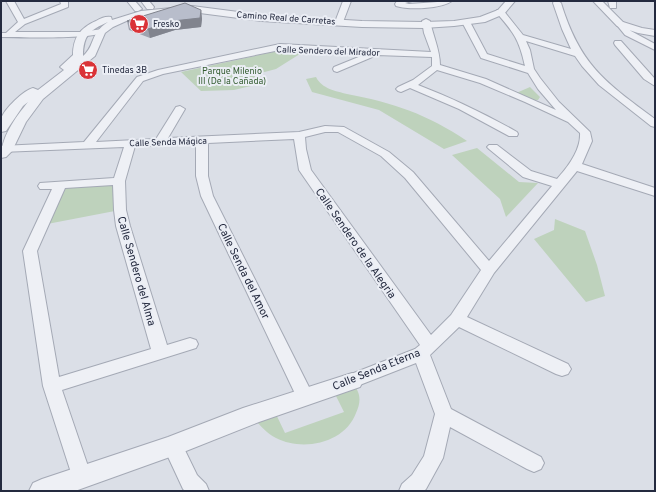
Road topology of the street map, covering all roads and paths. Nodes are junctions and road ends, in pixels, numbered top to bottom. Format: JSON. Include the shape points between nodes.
{"nodes":[{"id":1,"x":10,"y":1,"type":"edge"},
{"id":2,"x":64,"y":1,"type":"edge"},
{"id":3,"x":408,"y":1,"type":"edge"},
{"id":4,"x":448,"y":1,"type":"edge"},
{"id":5,"x":500,"y":1,"type":"edge"},
{"id":6,"x":511,"y":1,"type":"edge"},
{"id":7,"x":597,"y":1,"type":"edge"},
{"id":8,"x":347,"y":3,"type":"edge"},
{"id":9,"x":557,"y":3,"type":"dead end"},
{"id":10,"x":611,"y":3,"type":"edge"},
{"id":11,"x":141,"y":5,"type":"edge"},
{"id":12,"x":186,"y":7,"type":"junction"},
{"id":13,"x":500,"y":12,"type":"junction"},
{"id":14,"x":115,"y":16,"type":"junction"},
{"id":15,"x":126,"y":18,"type":"junction"},
{"id":16,"x":340,"y":20,"type":"junction"},
{"id":17,"x":22,"y":22,"type":"junction"},
{"id":18,"x":466,"y":22,"type":"junction"},
{"id":19,"x":433,"y":23,"type":"junction"},
{"id":20,"x":620,"y":24,"type":"junction"},
{"id":21,"x":102,"y":28,"type":"junction"},
{"id":22,"x":655,"y":30,"type":"edge"},
{"id":23,"x":641,"y":31,"type":"junction"},
{"id":24,"x":628,"y":33,"type":"junction"},
{"id":25,"x":82,"y":34,"type":"junction"},
{"id":26,"x":655,"y":34,"type":"edge"},
{"id":27,"x":4,"y":35,"type":"edge"},
{"id":28,"x":519,"y":36,"type":"junction"},
{"id":29,"x":618,"y":43,"type":"dead end"},
{"id":30,"x":654,"y":48,"type":"edge"},
{"id":31,"x":526,"y":49,"type":"junction"},
{"id":32,"x":377,"y":52,"type":"junction"},
{"id":33,"x":436,"y":55,"type":"junction"},
{"id":34,"x":580,"y":58,"type":"junction"},
{"id":35,"x":436,"y":67,"type":"junction"},
{"id":36,"x":336,"y":69,"type":"dead end"},
{"id":37,"x":531,"y":71,"type":"junction"},
{"id":38,"x":655,"y":83,"type":"edge"},
{"id":39,"x":180,"y":109,"type":"dead end"},
{"id":40,"x":574,"y":123,"type":"junction"},
{"id":41,"x":655,"y":124,"type":"edge"},
{"id":42,"x":1,"y":128,"type":"edge"},
{"id":43,"x":513,"y":134,"type":"dead end"},
{"id":44,"x":299,"y":135,"type":"junction"},
{"id":45,"x":202,"y":140,"type":"junction"},
{"id":46,"x":160,"y":142,"type":"junction"},
{"id":47,"x":131,"y":143,"type":"junction"},
{"id":48,"x":87,"y":145,"type":"junction"},
{"id":49,"x":493,"y":147,"type":"dead end"},
{"id":50,"x":3,"y":150,"type":"edge"},
{"id":51,"x":575,"y":166,"type":"junction"},
{"id":52,"x":119,"y":181,"type":"junction"},
{"id":53,"x":560,"y":184,"type":"junction"},
{"id":54,"x":655,"y":192,"type":"edge"},
{"id":55,"x":489,"y":270,"type":"junction"},
{"id":56,"x":457,"y":319,"type":"junction"},
{"id":57,"x":190,"y":344,"type":"dead end"},
{"id":58,"x":425,"y":349,"type":"junction"},
{"id":59,"x":161,"y":353,"type":"junction"},
{"id":60,"x":562,"y":369,"type":"dead end"},
{"id":61,"x":352,"y":382,"type":"joint"},
{"id":62,"x":52,"y":386,"type":"junction"},
{"id":63,"x":305,"y":397,"type":"junction"},
{"id":64,"x":444,"y":414,"type":"junction"},
{"id":65,"x":173,"y":446,"type":"junction"},
{"id":66,"x":534,"y":462,"type":"dead end"},
{"id":67,"x":82,"y":478,"type":"junction"},
{"id":68,"x":42,"y":491,"type":"edge"},
{"id":69,"x":199,"y":491,"type":"edge"},
{"id":70,"x":409,"y":491,"type":"edge"}],
"edges":[{"from":1,"to":17,"type":"street"},
{"from":2,"to":17,"type":"street","via":[[65,5]]},
{"from":3,"to":4,"type":"street","via":[[399,4],[416,6]]},
{"from":5,"to":19,"type":"street","name":"Camino Real de Carretas","via":[[492,9],[480,14]]},
{"from":6,"to":13,"type":"street","name":"Camino Real de Carretas"},
{"from":7,"to":20,"type":"street"},
{"from":8,"to":16,"type":"street"},
{"from":9,"to":34,"type":"street","via":[[565,28]]},
{"from":10,"to":22,"type":"street","via":[[631,22]]},
{"from":11,"to":12,"type":"street","name":"Camino Real de Carretas"},
{"from":11,"to":14,"type":"street","name":"Camino Real de Carretas"},
{"from":12,"to":15,"type":"street","name":"Camino Real de Carretas"},
{"from":12,"to":16,"type":"street","name":"Camino Real de Carretas","via":[[208,7],[257,17]]},
{"from":13,"to":18,"type":"street","name":"Camino Real de Carretas"},
{"from":13,"to":28,"type":"street","name":"Calle Senda Eterna"},
{"from":14,"to":15,"type":"street","via":[[112,20]]},
{"from":14,"to":21,"type":"street","name":"Camino Real de Carretas"},
{"from":15,"to":21,"type":"street","name":"Camino Real de Carretas"},
{"from":16,"to":19,"type":"street","name":"Camino Real de Carretas"},
{"from":17,"to":27,"type":"street"},
{"from":18,"to":19,"type":"street","name":"Camino Real de Carretas"},
{"from":18,"to":37,"type":"street","via":[[484,56]]},
{"from":19,"to":33,"type":"street","via":[[428,34]]},
{"from":20,"to":23,"type":"street"},
{"from":20,"to":24,"type":"street"},
{"from":21,"to":25,"type":"street","name":"Camino Real de Carretas"},
{"from":21,"to":50,"type":"street","via":[[94,52],[34,102]]},
{"from":23,"to":24,"type":"street","via":[[634,30]]},
{"from":23,"to":26,"type":"street"},
{"from":24,"to":30,"type":"street"},
{"from":25,"to":27,"type":"street"},
{"from":25,"to":42,"type":"street","via":[[77,43],[78,56],[19,103]]},
{"from":28,"to":31,"type":"street","name":"Calle Senda Eterna"},
{"from":28,"to":34,"type":"street"},
{"from":29,"to":38,"type":"street","via":[[639,63],[647,78]]},
{"from":31,"to":34,"type":"street"},
{"from":31,"to":37,"type":"street","name":"Calle Senda Eterna"},
{"from":32,"to":33,"type":"street","name":"Calle Sendero del Mirador"},
{"from":32,"to":36,"type":"street"},
{"from":32,"to":48,"type":"street","name":"Calle Sendero del Mirador","via":[[280,47],[161,72],[140,80]]},
{"from":33,"to":35,"type":"street"},
{"from":34,"to":41,"type":"street","via":[[610,90]]},
{"from":35,"to":40,"type":"street","via":[[483,81]]},
{"from":35,"to":43,"type":"street","via":[[405,87],[468,109]]},
{"from":37,"to":40,"type":"street","name":"Calle Senda Eterna"},
{"from":39,"to":46,"type":"street"},
{"from":40,"to":51,"type":"street","name":"Calle Senda Eterna","via":[[585,132],[586,141]]},
{"from":44,"to":45,"type":"street","name":"Calle Senda Mágica"},
{"from":44,"to":55,"type":"street","name":"Calle Senda Mágica","via":[[340,129],[385,154],[409,175]]},
{"from":44,"to":58,"type":"street","name":"Calle Sendero de la Alegria","via":[[305,170]]},
{"from":45,"to":46,"type":"street","name":"Calle Senda Mágica"},
{"from":45,"to":63,"type":"street","name":"Calle Senda del Amor","via":[[202,176],[207,196]]},
{"from":46,"to":47,"type":"street","name":"Calle Senda Mágica"},
{"from":47,"to":48,"type":"street","name":"Calle Senda Mágica"},
{"from":47,"to":52,"type":"street","name":"Calle Sendero del Alma"},
{"from":48,"to":50,"type":"street","name":"Calle Senda Mágica"},
{"from":49,"to":53,"type":"street","via":[[527,174]]},
{"from":51,"to":53,"type":"street","name":"Calle Senda Eterna"},
{"from":51,"to":54,"type":"street"},
{"from":52,"to":59,"type":"street","name":"Calle Sendero del Alma","via":[[123,226]]},
{"from":52,"to":62,"type":"street","via":[[52,185],[30,251]]},
{"from":53,"to":55,"type":"street","name":"Calle Senda Eterna"},
{"from":55,"to":56,"type":"street","name":"Calle Senda Eterna"},
{"from":56,"to":58,"type":"street","name":"Calle Senda Eterna"},
{"from":56,"to":60,"type":"street"},
{"from":57,"to":59,"type":"street"},
{"from":58,"to":61,"type":"street","name":"Calle Senda Eterna"},
{"from":58,"to":64,"type":"street","name":"Calle Sendero de la Alegria"},
{"from":59,"to":62,"type":"street"},
{"from":61,"to":63,"type":"street","name":"Calle Senda Eterna"},
{"from":62,"to":67,"type":"street"},
{"from":63,"to":65,"type":"street","name":"Calle Senda Eterna"},
{"from":64,"to":66,"type":"street"},
{"from":64,"to":70,"type":"street","via":[[433,458]]},
{"from":65,"to":67,"type":"street","name":"Calle Senda Eterna"},
{"from":65,"to":69,"type":"street","via":[[190,482]]},
{"from":67,"to":68,"type":"street","name":"Calle Senda Eterna"}]}
